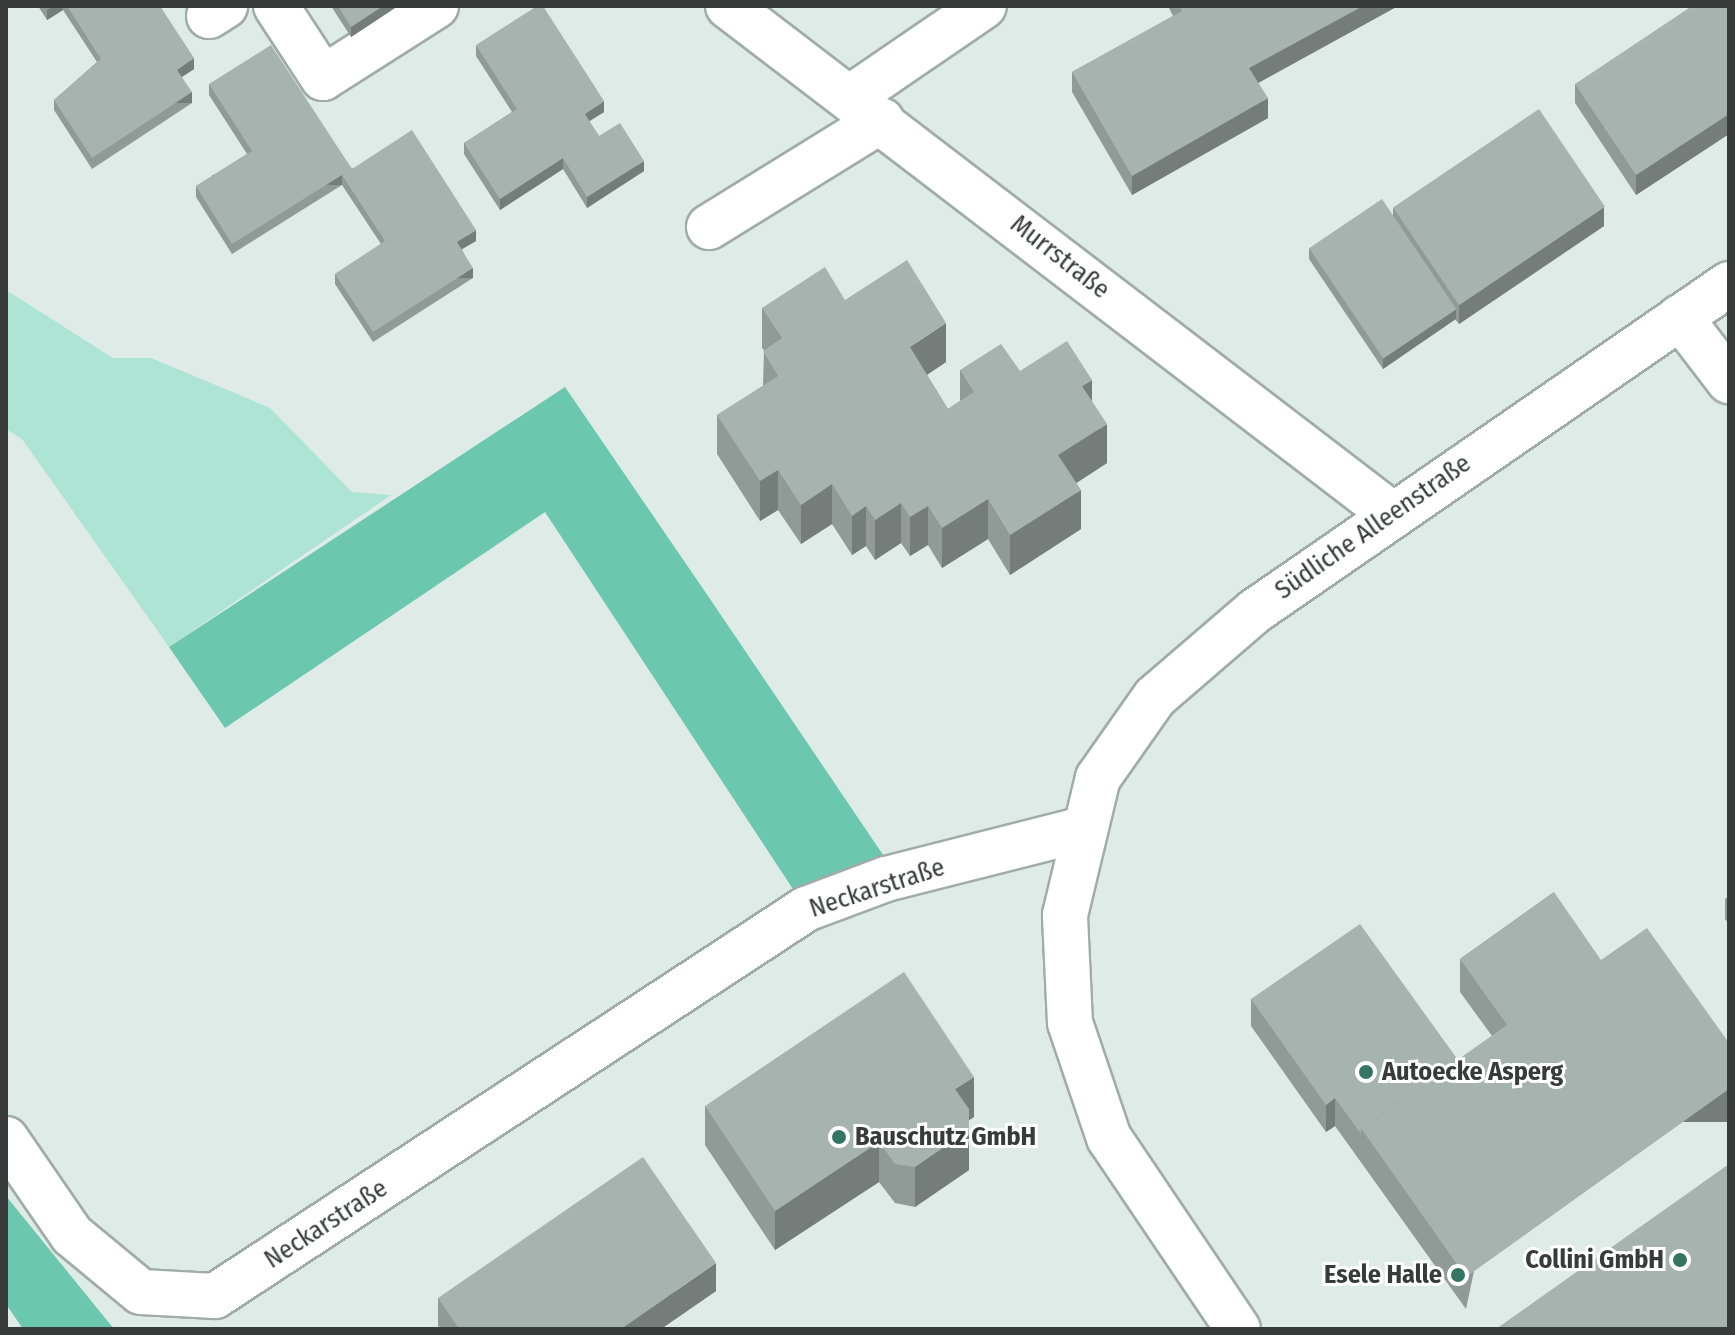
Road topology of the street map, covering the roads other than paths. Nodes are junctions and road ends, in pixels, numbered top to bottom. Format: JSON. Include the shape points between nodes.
{"nodes":[{"id":1,"x":276,"y":6,"type":"edge"},
{"id":2,"x":436,"y":6,"type":"edge"},
{"id":3,"x":728,"y":6,"type":"edge"},
{"id":4,"x":984,"y":6,"type":"edge"},
{"id":5,"x":866,"y":108,"type":"junction"},
{"id":6,"x":709,"y":227,"type":"dead end"},
{"id":7,"x":1729,"y":284,"type":"edge"},
{"id":8,"x":1680,"y":317,"type":"junction"},
{"id":9,"x":1729,"y":381,"type":"edge"},
{"id":10,"x":1389,"y":512,"type":"junction"},
{"id":11,"x":1080,"y":830,"type":"junction"},
{"id":12,"x":6,"y":1139,"type":"edge"},
{"id":13,"x":1238,"y":1329,"type":"edge"}],
"edges":[{"from":1,"to":2,"type":"street","via":[[323,78]]},
{"from":3,"to":5,"type":"street","name":"Murrstraße"},
{"from":4,"to":5,"type":"street"},
{"from":5,"to":6,"type":"street"},
{"from":5,"to":10,"type":"street","name":"Murrstraße"},
{"from":7,"to":8,"type":"street","name":"Südliche Alleenstraße"},
{"from":8,"to":9,"type":"street"},
{"from":8,"to":10,"type":"street","name":"Südliche Alleenstraße"},
{"from":10,"to":11,"type":"street","name":"Südliche Alleenstraße","via":[[1155,697],[1098,778]]},
{"from":11,"to":12,"type":"street","name":"Neckarstraße","via":[[886,879],[806,909],[215,1296],[141,1292],[72,1235]]},
{"from":11,"to":13,"type":"street","via":[[1065,915],[1063,984],[1085,1081],[1109,1138]]}]}
